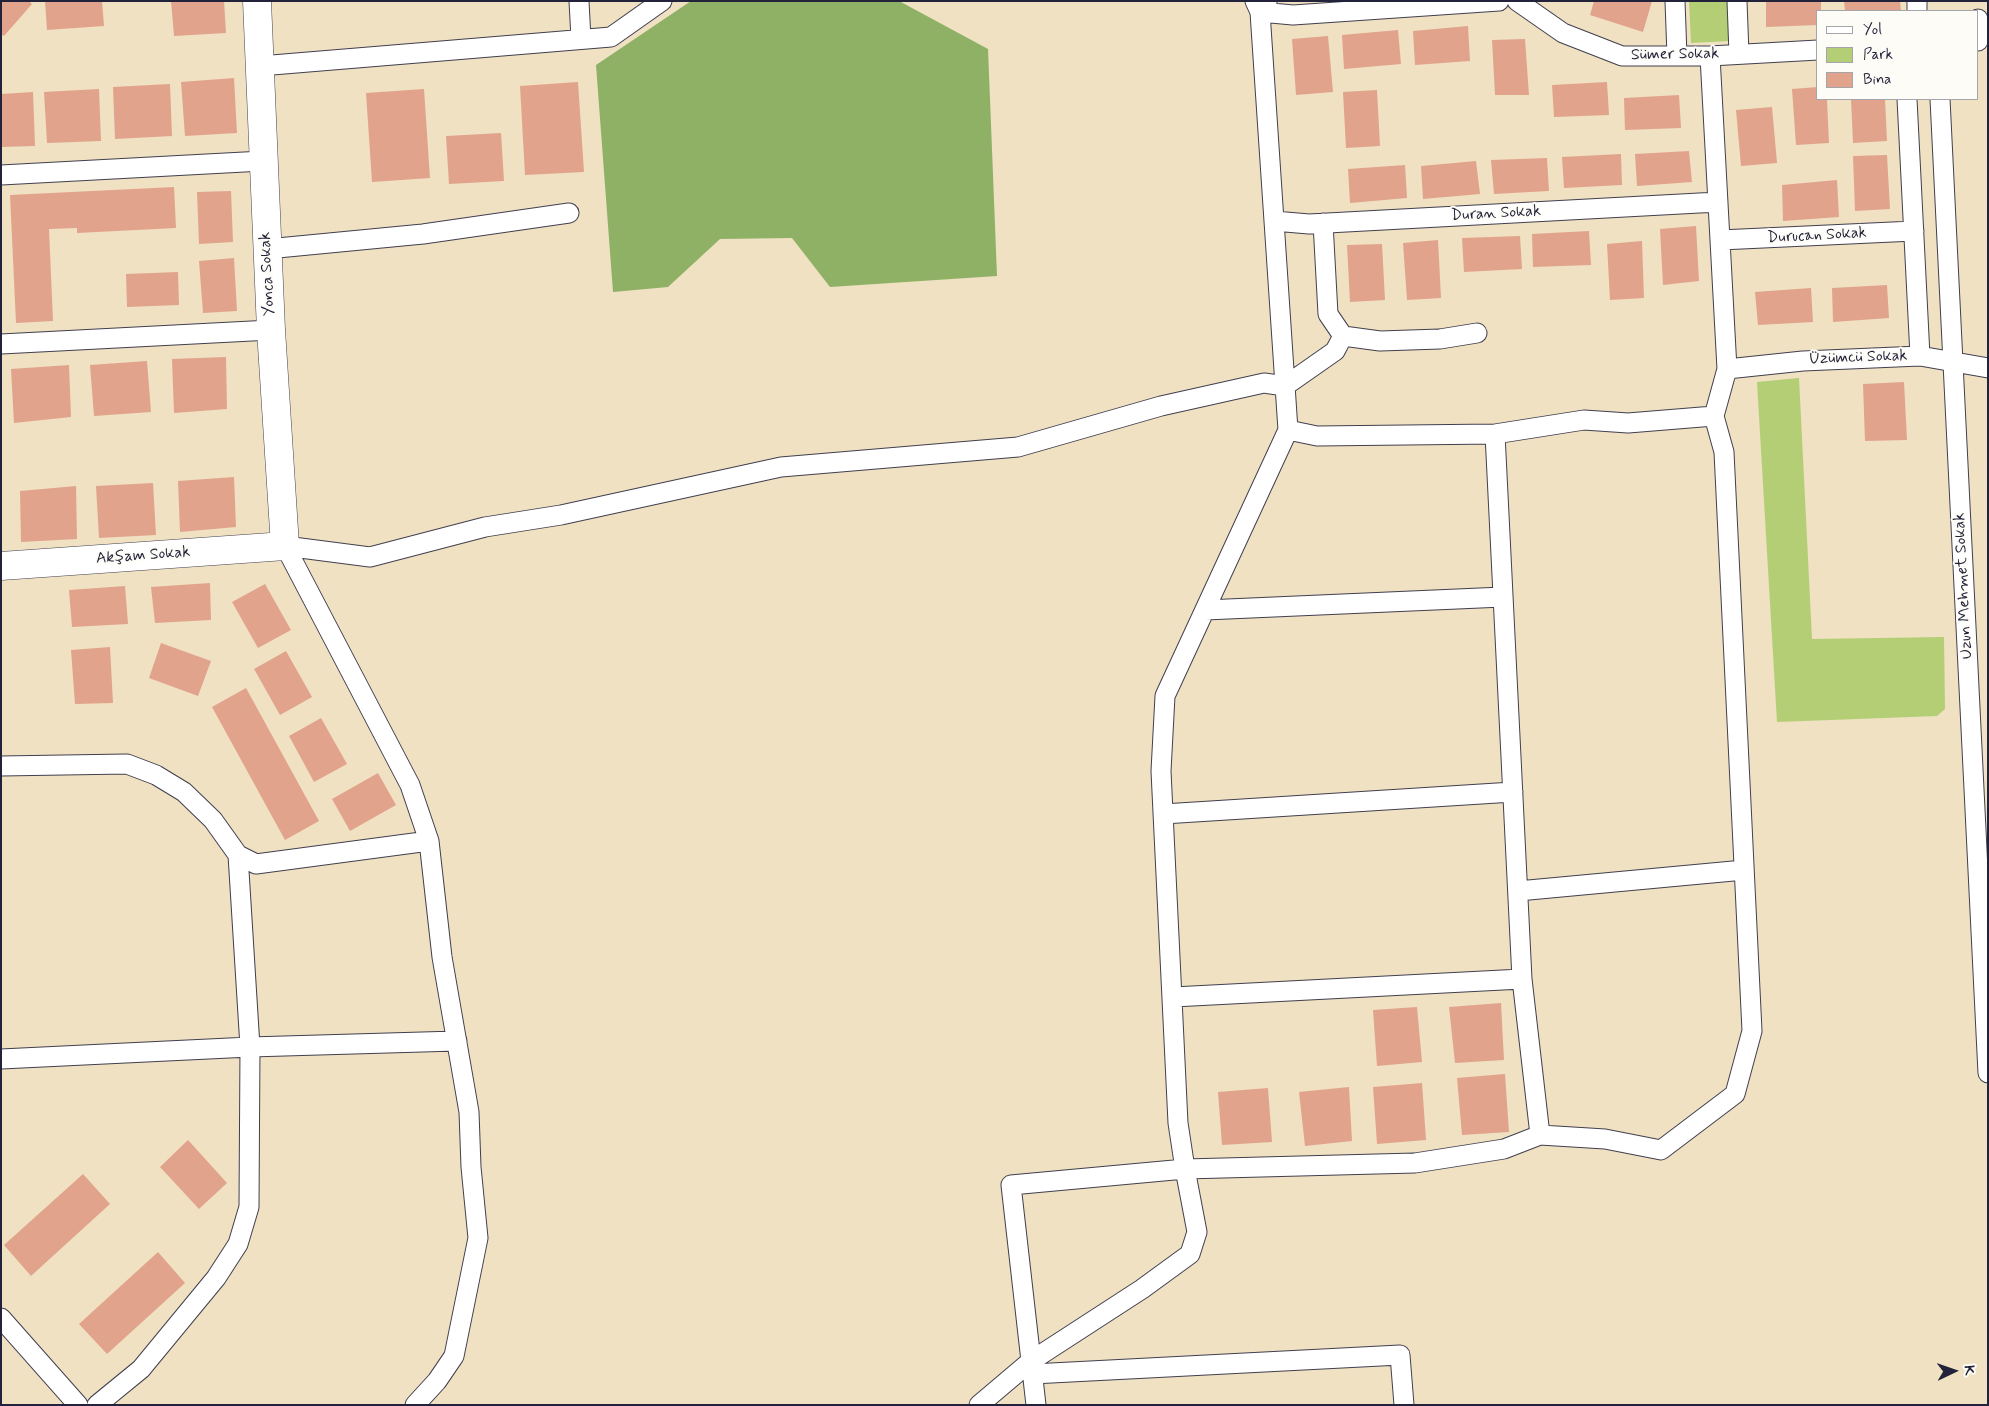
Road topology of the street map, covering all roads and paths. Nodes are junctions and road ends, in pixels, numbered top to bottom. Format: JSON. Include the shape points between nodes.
{"nodes":[{"id":1,"x":257,"y":1,"type":"edge"},
{"id":2,"x":579,"y":1,"type":"edge"},
{"id":3,"x":662,"y":1,"type":"edge"},
{"id":4,"x":1499,"y":1,"type":"edge"},
{"id":5,"x":1517,"y":1,"type":"edge"},
{"id":6,"x":1675,"y":1,"type":"edge"},
{"id":7,"x":1737,"y":1,"type":"edge"},
{"id":8,"x":1261,"y":5,"type":"edge"},
{"id":9,"x":1979,"y":26,"type":"edge"},
{"id":10,"x":581,"y":40,"type":"junction"},
{"id":11,"x":1981,"y":41,"type":"edge"},
{"id":12,"x":1816,"y":50,"type":"edge"},
{"id":13,"x":1739,"y":54,"type":"junction"},
{"id":14,"x":1677,"y":56,"type":"junction"},
{"id":15,"x":1710,"y":56,"type":"junction"},
{"id":16,"x":260,"y":66,"type":"junction"},
{"id":17,"x":1907,"y":100,"type":"edge"},
{"id":18,"x":1940,"y":100,"type":"edge"},
{"id":19,"x":263,"y":161,"type":"junction"},
{"id":20,"x":1,"y":175,"type":"edge"},
{"id":21,"x":1718,"y":202,"type":"junction"},
{"id":22,"x":569,"y":213,"type":"dead end"},
{"id":23,"x":1274,"y":222,"type":"junction"},
{"id":24,"x":1324,"y":223,"type":"junction"},
{"id":25,"x":1914,"y":231,"type":"junction"},
{"id":26,"x":1720,"y":240,"type":"junction"},
{"id":27,"x":267,"y":248,"type":"junction"},
{"id":28,"x":271,"y":330,"type":"junction"},
{"id":29,"x":1477,"y":333,"type":"dead end"},
{"id":30,"x":1343,"y":336,"type":"junction"},
{"id":31,"x":1,"y":344,"type":"edge"},
{"id":32,"x":1920,"y":356,"type":"junction"},
{"id":33,"x":1953,"y":362,"type":"junction"},
{"id":34,"x":1988,"y":368,"type":"edge"},
{"id":35,"x":1727,"y":369,"type":"junction"},
{"id":36,"x":1286,"y":386,"type":"junction"},
{"id":37,"x":1714,"y":416,"type":"junction"},
{"id":38,"x":1288,"y":430,"type":"junction"},
{"id":39,"x":1495,"y":434,"type":"junction"},
{"id":40,"x":285,"y":546,"type":"junction"},
{"id":41,"x":1,"y":566,"type":"edge"},
{"id":42,"x":1503,"y":597,"type":"junction"},
{"id":43,"x":1205,"y":610,"type":"junction"},
{"id":44,"x":1,"y":766,"type":"edge"},
{"id":45,"x":1513,"y":792,"type":"junction"},
{"id":46,"x":1163,"y":814,"type":"junction"},
{"id":47,"x":429,"y":840,"type":"junction"},
{"id":48,"x":238,"y":855,"type":"junction"},
{"id":49,"x":1744,"y":870,"type":"junction"},
{"id":50,"x":1518,"y":891,"type":"junction"},
{"id":51,"x":1522,"y":979,"type":"junction"},
{"id":52,"x":1173,"y":997,"type":"junction"},
{"id":53,"x":457,"y":1041,"type":"junction"},
{"id":54,"x":250,"y":1047,"type":"junction"},
{"id":55,"x":1,"y":1059,"type":"edge"},
{"id":56,"x":1988,"y":1073,"type":"edge"},
{"id":57,"x":1540,"y":1135,"type":"junction"},
{"id":58,"x":1185,"y":1169,"type":"junction"},
{"id":59,"x":1,"y":1318,"type":"edge"},
{"id":60,"x":1032,"y":1367,"type":"junction"},
{"id":61,"x":78,"y":1405,"type":"edge"},
{"id":62,"x":97,"y":1405,"type":"edge"},
{"id":63,"x":415,"y":1405,"type":"edge"},
{"id":64,"x":979,"y":1405,"type":"edge"},
{"id":65,"x":1036,"y":1405,"type":"edge"},
{"id":66,"x":1404,"y":1405,"type":"edge"}],
"edges":[{"from":1,"to":16,"type":"street","name":"Yonca Sokak"},
{"from":2,"to":10,"type":"street"},
{"from":3,"to":10,"type":"street","via":[[611,37]]},
{"from":4,"to":8,"type":"street","via":[[1293,15]]},
{"from":5,"to":14,"type":"street","name":"Sümer Sokak","via":[[1563,33],[1622,56]]},
{"from":6,"to":14,"type":"street"},
{"from":7,"to":13,"type":"street"},
{"from":8,"to":23,"type":"street"},
{"from":9,"to":11,"type":"street"},
{"from":10,"to":16,"type":"street"},
{"from":12,"to":13,"type":"street","name":"Sümer Sokak"},
{"from":13,"to":15,"type":"street","name":"Sümer Sokak"},
{"from":14,"to":15,"type":"street","name":"Sümer Sokak"},
{"from":15,"to":21,"type":"street"},
{"from":16,"to":19,"type":"street","name":"Yonca Sokak"},
{"from":17,"to":25,"type":"street"},
{"from":18,"to":33,"type":"street","name":"Uzun Mehmet Sokak"},
{"from":19,"to":20,"type":"street"},
{"from":19,"to":27,"type":"street","name":"Yonca Sokak"},
{"from":21,"to":24,"type":"street","name":"Duran Sokak"},
{"from":21,"to":26,"type":"street"},
{"from":22,"to":27,"type":"street","via":[[422,234]]},
{"from":23,"to":24,"type":"street","name":"Duran Sokak"},
{"from":23,"to":36,"type":"street"},
{"from":24,"to":30,"type":"street","via":[[1328,314]]},
{"from":25,"to":26,"type":"street","name":"Durucan Sokak"},
{"from":25,"to":32,"type":"street"},
{"from":26,"to":35,"type":"street"},
{"from":27,"to":28,"type":"street","name":"Yonca Sokak"},
{"from":28,"to":31,"type":"street"},
{"from":28,"to":40,"type":"street","name":"Yonca Sokak"},
{"from":29,"to":30,"type":"street","via":[[1440,339],[1380,342]]},
{"from":30,"to":36,"type":"street","via":[[1335,351]]},
{"from":32,"to":33,"type":"street","name":"Üzümcü Sokak"},
{"from":32,"to":35,"type":"street","name":"Üzümcü Sokak","via":[[1803,360]]},
{"from":33,"to":34,"type":"street","name":"Üzümcü Sokak"},
{"from":33,"to":56,"type":"street","name":"Uzun Mehmet Sokak"},
{"from":35,"to":37,"type":"street"},
{"from":36,"to":38,"type":"street"},
{"from":36,"to":40,"type":"street","via":[[1264,383],[1161,406],[1018,447],[781,467],[580,511],[485,527],[370,557]]},
{"from":37,"to":39,"type":"street","via":[[1628,423],[1584,420]]},
{"from":37,"to":49,"type":"street","via":[[1724,452]]},
{"from":38,"to":39,"type":"street","via":[[1317,436]]},
{"from":38,"to":43,"type":"street"},
{"from":39,"to":42,"type":"street"},
{"from":40,"to":41,"type":"street","name":"Akşam Sokak"},
{"from":40,"to":47,"type":"street","via":[[410,785]]},
{"from":42,"to":43,"type":"street"},
{"from":42,"to":45,"type":"street"},
{"from":43,"to":46,"type":"street","via":[[1165,696],[1161,771]]},
{"from":44,"to":48,"type":"street","via":[[128,764],[184,792],[213,820]]},
{"from":45,"to":46,"type":"street"},
{"from":45,"to":50,"type":"street"},
{"from":46,"to":52,"type":"street"},
{"from":47,"to":48,"type":"street","via":[[256,864]]},
{"from":47,"to":53,"type":"street","via":[[442,957]]},
{"from":48,"to":54,"type":"street"},
{"from":49,"to":50,"type":"street"},
{"from":49,"to":57,"type":"street","via":[[1752,1031],[1735,1094],[1661,1150],[1606,1140]]},
{"from":50,"to":51,"type":"street"},
{"from":51,"to":52,"type":"street"},
{"from":51,"to":57,"type":"street"},
{"from":52,"to":58,"type":"street","via":[[1178,1123]]},
{"from":53,"to":54,"type":"street"},
{"from":53,"to":63,"type":"street","via":[[470,1112],[471,1168],[478,1238],[454,1356]]},
{"from":54,"to":55,"type":"street"},
{"from":54,"to":62,"type":"street","via":[[249,1207],[238,1244],[216,1278],[141,1369]]},
{"from":57,"to":58,"type":"street","via":[[1504,1150],[1415,1163]]},
{"from":58,"to":60,"type":"street","via":[[1197,1232],[1190,1254]]},
{"from":58,"to":60,"type":"street","via":[[1011,1186]]},
{"from":59,"to":61,"type":"street"},
{"from":60,"to":64,"type":"street"},
{"from":60,"to":65,"type":"street"},
{"from":60,"to":66,"type":"street","via":[[1400,1355]]}]}
